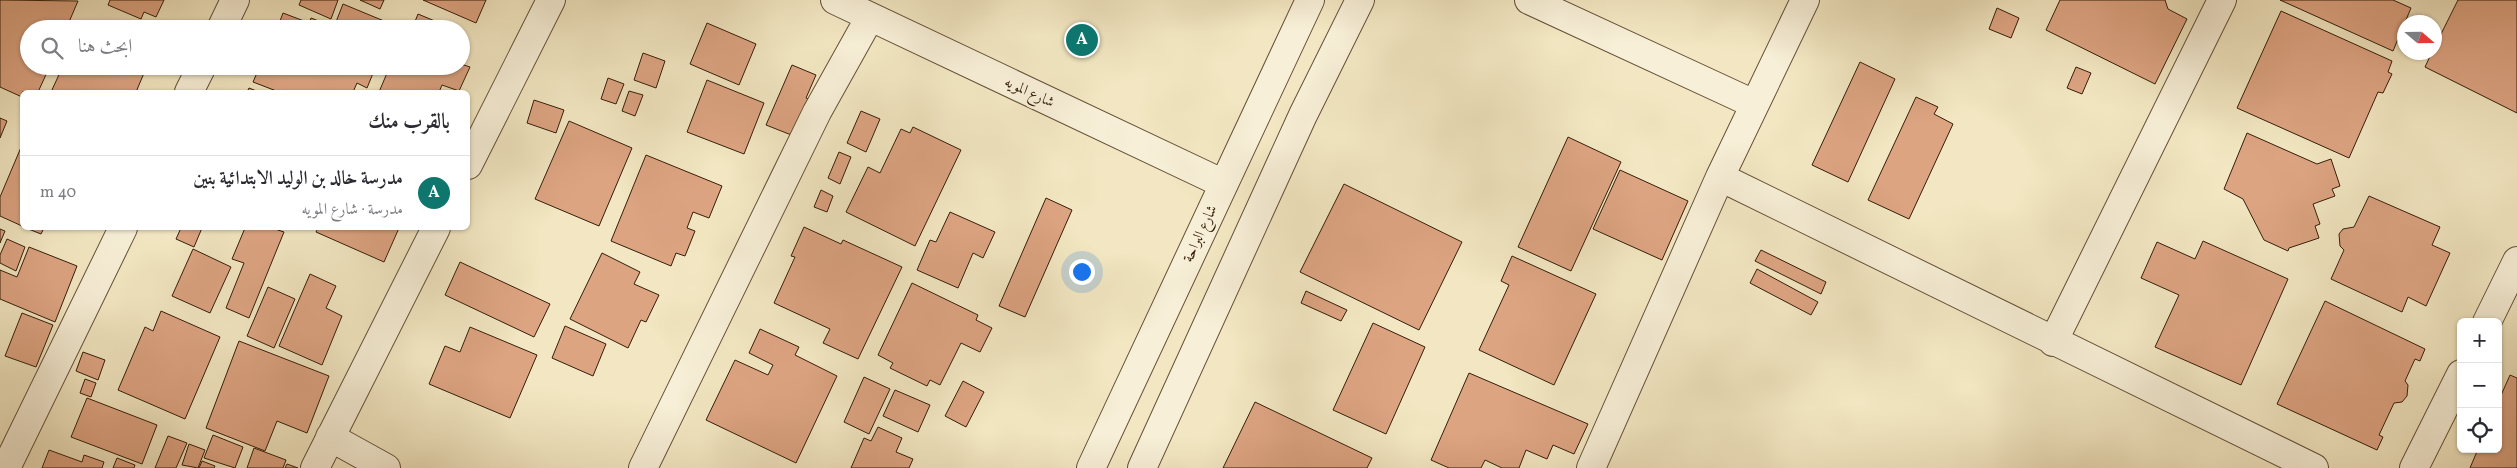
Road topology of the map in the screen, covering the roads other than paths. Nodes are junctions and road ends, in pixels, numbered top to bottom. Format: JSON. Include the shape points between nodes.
{"nodes":[{"id":1,"x":235,"y":0,"type":"edge"},
{"id":2,"x":551,"y":0,"type":"edge"},
{"id":3,"x":835,"y":0,"type":"edge"},
{"id":4,"x":1310,"y":0,"type":"edge"},
{"id":5,"x":1360,"y":0,"type":"edge"},
{"id":6,"x":1528,"y":0,"type":"edge"},
{"id":7,"x":1804,"y":0,"type":"edge"},
{"id":8,"x":2222,"y":0,"type":"edge"},
{"id":9,"x":870,"y":17,"type":"junction"},
{"id":10,"x":225,"y":20,"type":"edge"},
{"id":11,"x":198,"y":75,"type":"edge"},
{"id":12,"x":190,"y":90,"type":"edge"},
{"id":13,"x":1754,"y":104,"type":"junction"},
{"id":14,"x":470,"y":160,"type":"edge"},
{"id":15,"x":1720,"y":177,"type":"junction"},
{"id":16,"x":1224,"y":184,"type":"junction"},
{"id":17,"x":122,"y":230,"type":"edge"},
{"id":18,"x":435,"y":230,"type":"edge"},
{"id":19,"x":2517,"y":261,"type":"edge"},
{"id":20,"x":2489,"y":318,"type":"edge"},
{"id":21,"x":2053,"y":342,"type":"junction"},
{"id":22,"x":2457,"y":382,"type":"edge"},
{"id":23,"x":330,"y":437,"type":"junction"},
{"id":24,"x":6,"y":468,"type":"edge"},
{"id":25,"x":315,"y":468,"type":"edge"},
{"id":26,"x":386,"y":468,"type":"edge"},
{"id":27,"x":643,"y":468,"type":"edge"},
{"id":28,"x":1091,"y":468,"type":"edge"},
{"id":29,"x":1142,"y":468,"type":"edge"},
{"id":30,"x":1591,"y":468,"type":"edge"},
{"id":31,"x":2314,"y":468,"type":"edge"},
{"id":32,"x":2414,"y":468,"type":"edge"}],
"edges":[{"from":1,"to":10,"type":"street"},
{"from":2,"to":14,"type":"street"},
{"from":3,"to":9,"type":"street","name":"شارع المويه"},
{"from":4,"to":16,"type":"street","name":"شارع البراحة"},
{"from":5,"to":29,"type":"street","via":[[1303,115]]},
{"from":6,"to":13,"type":"street"},
{"from":7,"to":13,"type":"street"},
{"from":8,"to":21,"type":"street"},
{"from":9,"to":16,"type":"street","name":"شارع المويه"},
{"from":9,"to":27,"type":"street","via":[[817,112]]},
{"from":11,"to":12,"type":"street"},
{"from":13,"to":15,"type":"street"},
{"from":15,"to":21,"type":"street"},
{"from":15,"to":30,"type":"street"},
{"from":16,"to":28,"type":"street","name":"شارع البراحة"},
{"from":17,"to":24,"type":"street"},
{"from":18,"to":23,"type":"street"},
{"from":19,"to":20,"type":"street"},
{"from":21,"to":31,"type":"street"},
{"from":22,"to":32,"type":"street"},
{"from":23,"to":25,"type":"street"},
{"from":23,"to":26,"type":"street"}]}
